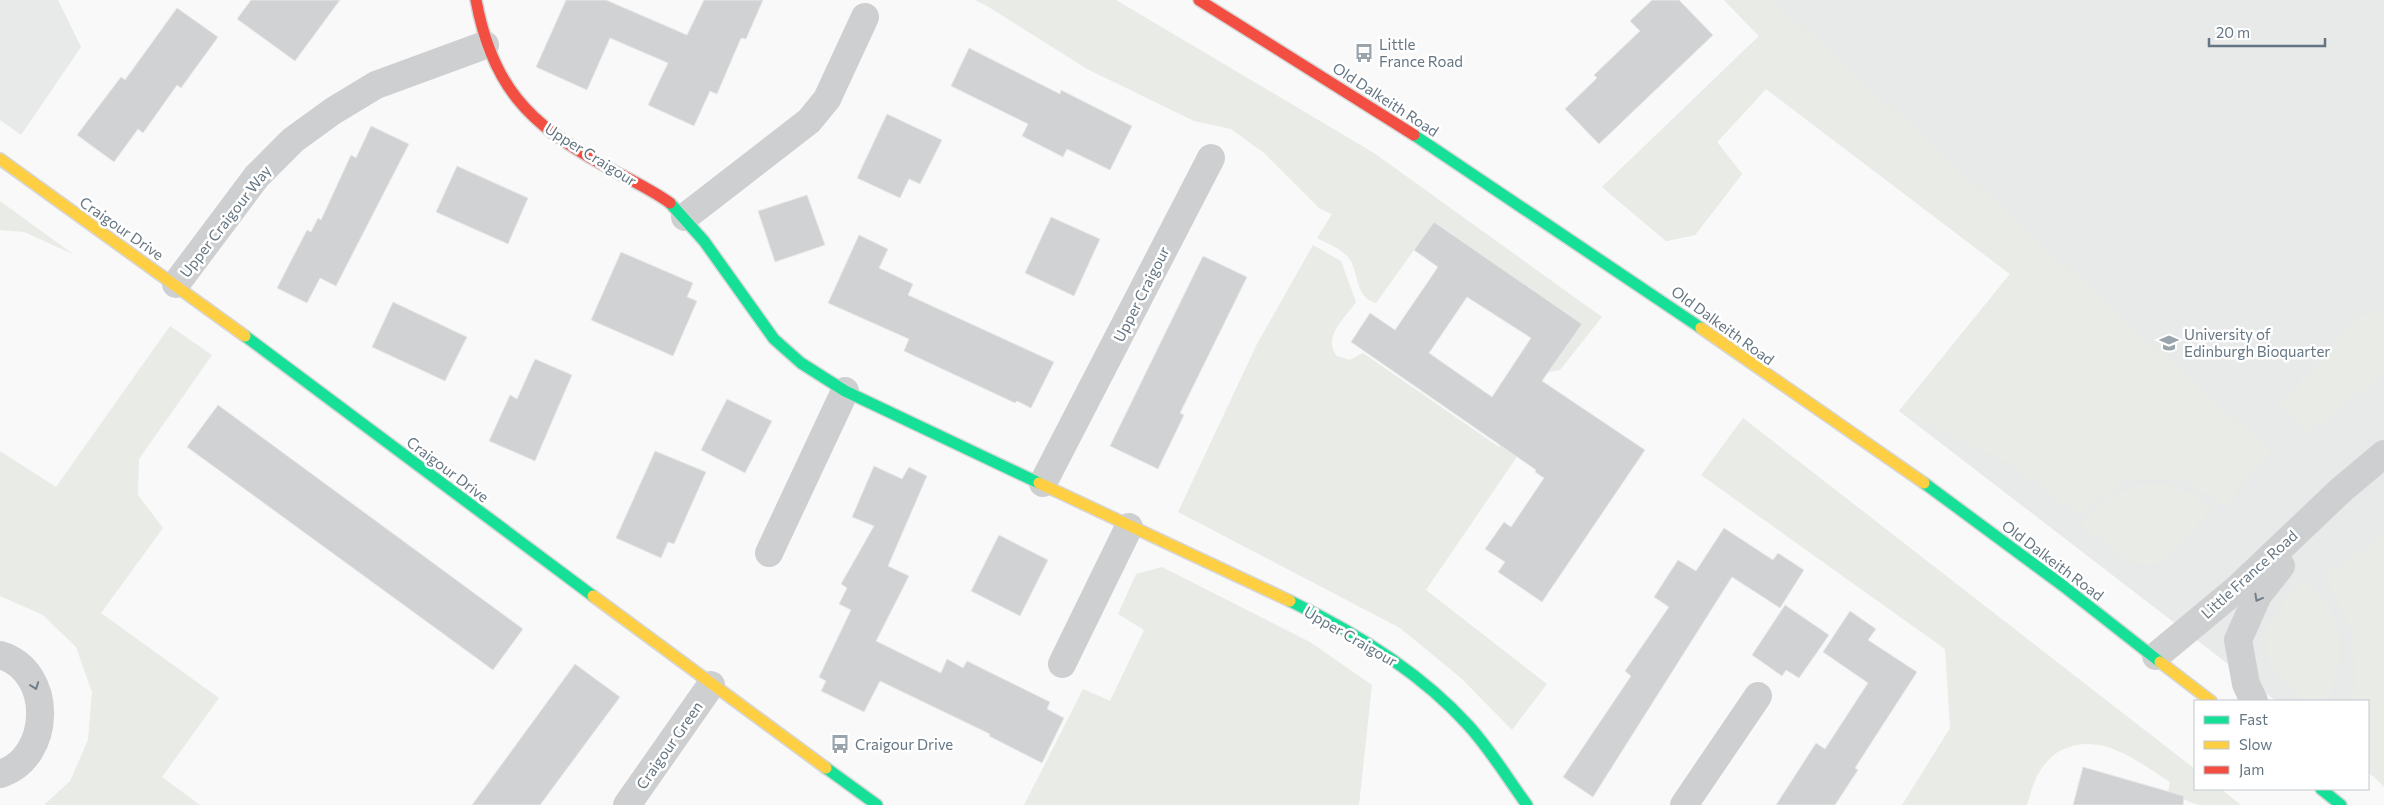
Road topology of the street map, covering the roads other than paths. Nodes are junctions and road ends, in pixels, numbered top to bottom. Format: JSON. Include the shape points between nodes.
{"nodes":[{"id":1,"x":476,"y":0,"type":"edge"},
{"id":2,"x":1199,"y":0,"type":"edge"},
{"id":3,"x":865,"y":17,"type":"dead end"},
{"id":4,"x":485,"y":44,"type":"junction"},
{"id":5,"x":1211,"y":158,"type":"dead end"},
{"id":6,"x":0,"y":159,"type":"edge"},
{"id":7,"x":685,"y":217,"type":"junction"},
{"id":8,"x":176,"y":284,"type":"junction"},
{"id":9,"x":845,"y":391,"type":"junction"},
{"id":10,"x":2384,"y":454,"type":"edge"},
{"id":11,"x":1043,"y":483,"type":"junction"},
{"id":12,"x":2341,"y":490,"type":"junction"},
{"id":13,"x":1129,"y":526,"type":"junction"},
{"id":14,"x":769,"y":553,"type":"dead end"},
{"id":15,"x":0,"y":655,"type":"edge"},
{"id":16,"x":2156,"y":656,"type":"junction"},
{"id":17,"x":1062,"y":664,"type":"dead end"},
{"id":18,"x":711,"y":685,"type":"junction"},
{"id":19,"x":1758,"y":696,"type":"dead end"},
{"id":20,"x":2210,"y":700,"type":"edge"},
{"id":21,"x":2254,"y":700,"type":"edge"},
{"id":22,"x":0,"y":774,"type":"edge"},
{"id":23,"x":2322,"y":790,"type":"edge"},
{"id":24,"x":627,"y":805,"type":"edge"},
{"id":25,"x":877,"y":805,"type":"edge"},
{"id":26,"x":1527,"y":805,"type":"edge"},
{"id":27,"x":1684,"y":805,"type":"edge"},
{"id":28,"x":2341,"y":805,"type":"edge"}],
"edges":[{"from":1,"to":4,"type":"street","name":"Upper Craigour"},
{"from":2,"to":16,"type":"street","name":"Old Dalkeith Road","via":[[1389,118],[1670,305],[1899,465]]},
{"from":3,"to":7,"type":"street","via":[[827,99],[809,121]]},
{"from":4,"to":7,"type":"street","name":"Upper Craigour","via":[[496,72],[518,103],[551,132],[656,193]]},
{"from":4,"to":8,"type":"street","name":"Upper Craigour Way","via":[[376,85],[293,140],[257,176]]},
{"from":5,"to":11,"type":"street","name":"Upper Craigour"},
{"from":6,"to":8,"type":"street","name":"Craigour Drive"},
{"from":7,"to":9,"type":"street","name":"Upper Craigour","via":[[776,342],[807,369]]},
{"from":8,"to":18,"type":"street","name":"Craigour Drive"},
{"from":9,"to":11,"type":"street","name":"Upper Craigour"},
{"from":9,"to":14,"type":"street"},
{"from":10,"to":12,"type":"street","name":"Little France Road"},
{"from":11,"to":13,"type":"street","name":"Upper Craigour"},
{"from":12,"to":16,"type":"street","name":"Little France Road","via":[[2238,588]]},
{"from":12,"to":21,"type":"street","name":"Little France Road","one_way":true,"via":[[2258,595],[2238,640],[2246,684]]},
{"from":13,"to":17,"type":"street"},
{"from":13,"to":26,"type":"street","name":"Upper Craigour","via":[[1328,619],[1407,669],[1468,725]]},
{"from":15,"to":22,"type":"street","one_way":true,"via":[[11,658],[31,677],[41,703],[40,726],[29,751],[10,771]]},
{"from":16,"to":20,"type":"street","name":"Old Dalkeith Road"},
{"from":18,"to":24,"type":"street","name":"Craigour Green"},
{"from":18,"to":25,"type":"street","name":"Craigour Drive"},
{"from":19,"to":27,"type":"street"},
{"from":23,"to":28,"type":"street"}]}
